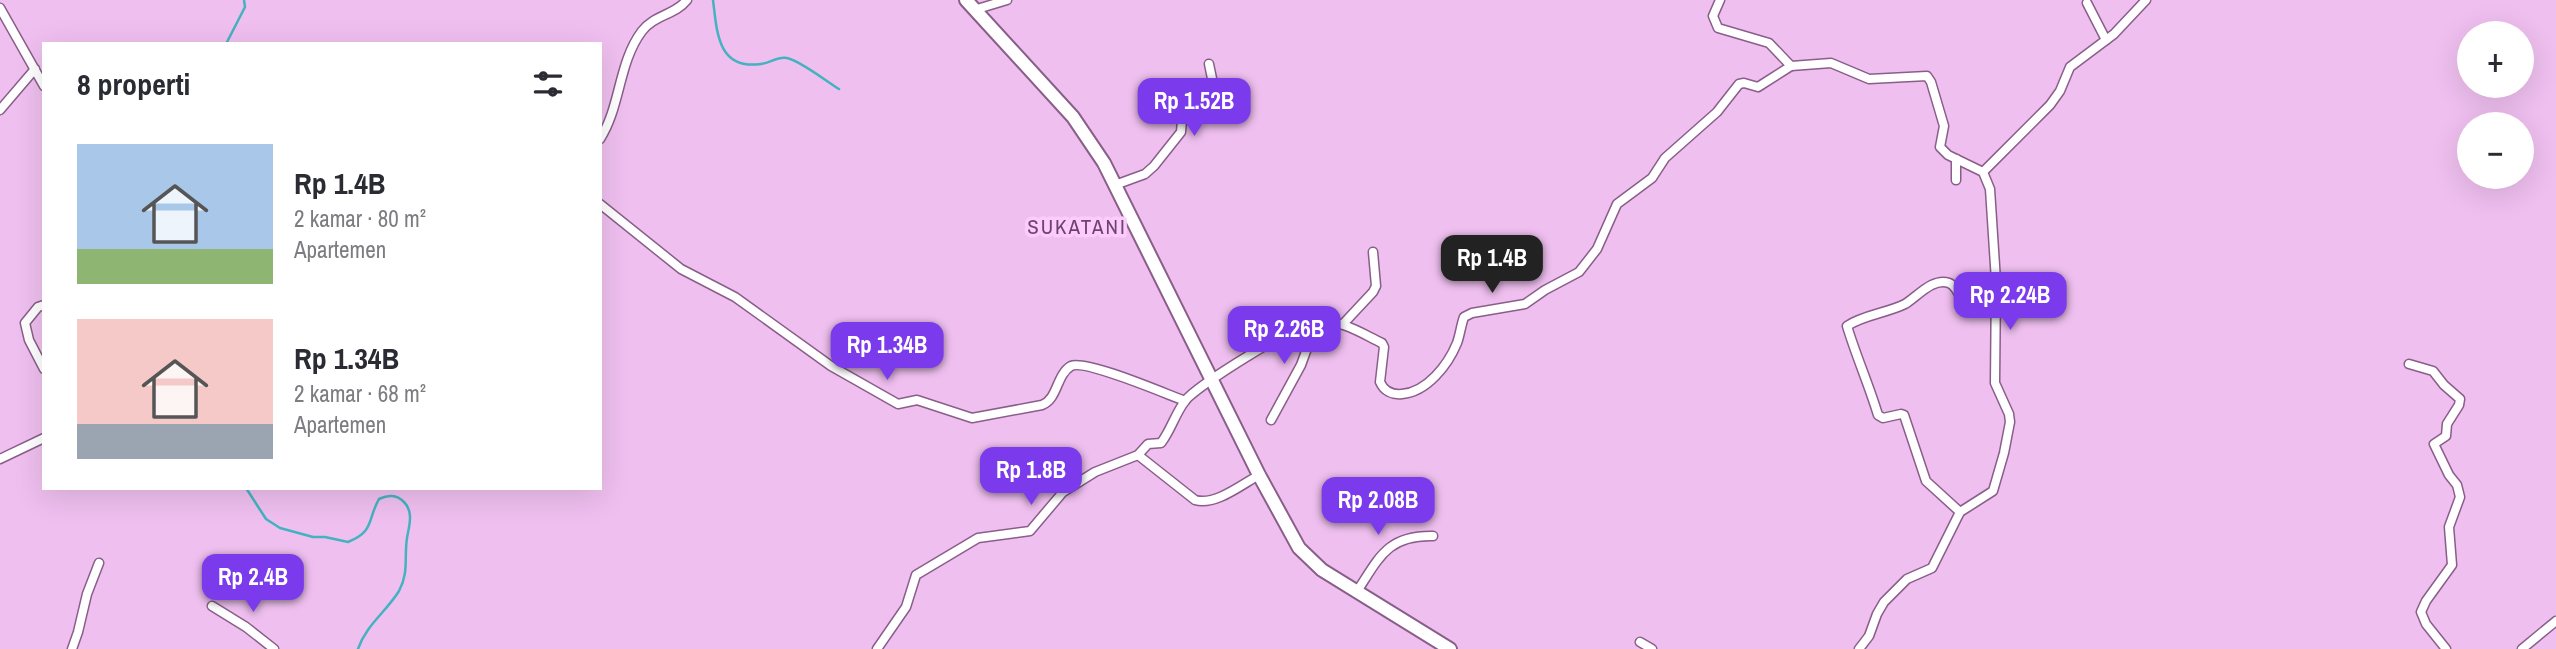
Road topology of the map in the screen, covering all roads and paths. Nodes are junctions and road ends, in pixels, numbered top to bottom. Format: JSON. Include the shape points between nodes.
{"nodes":[{"id":1,"x":687,"y":0,"type":"edge"},
{"id":2,"x":1007,"y":0,"type":"edge"},
{"id":3,"x":1720,"y":0,"type":"edge"},
{"id":4,"x":2146,"y":0,"type":"edge"},
{"id":5,"x":2087,"y":3,"type":"dead end"},
{"id":6,"x":970,"y":5,"type":"edge"},
{"id":7,"x":0,"y":8,"type":"edge"},
{"id":8,"x":2106,"y":40,"type":"junction"},
{"id":9,"x":1209,"y":64,"type":"dead end"},
{"id":10,"x":1791,"y":66,"type":"junction"},
{"id":11,"x":35,"y":69,"type":"junction"},
{"id":12,"x":42,"y":82,"type":"edge"},
{"id":13,"x":0,"y":110,"type":"edge"},
{"id":14,"x":602,"y":136,"type":"edge"},
{"id":15,"x":1956,"y":159,"type":"junction"},
{"id":16,"x":1983,"y":172,"type":"junction"},
{"id":17,"x":1956,"y":180,"type":"dead end"},
{"id":18,"x":1115,"y":186,"type":"junction"},
{"id":19,"x":602,"y":206,"type":"edge"},
{"id":20,"x":1373,"y":252,"type":"dead end"},
{"id":21,"x":42,"y":306,"type":"edge"},
{"id":22,"x":1996,"y":308,"type":"junction"},
{"id":23,"x":1317,"y":321,"type":"junction"},
{"id":24,"x":1344,"y":323,"type":"junction"},
{"id":25,"x":2409,"y":364,"type":"dead end"},
{"id":26,"x":42,"y":365,"type":"edge"},
{"id":27,"x":1213,"y":379,"type":"junction"},
{"id":28,"x":1185,"y":401,"type":"junction"},
{"id":29,"x":1271,"y":420,"type":"dead end"},
{"id":30,"x":42,"y":439,"type":"edge"},
{"id":31,"x":1138,"y":455,"type":"junction"},
{"id":32,"x":0,"y":459,"type":"edge"},
{"id":33,"x":1259,"y":475,"type":"junction"},
{"id":34,"x":1960,"y":512,"type":"junction"},
{"id":35,"x":1433,"y":536,"type":"dead end"},
{"id":36,"x":99,"y":563,"type":"dead end"},
{"id":37,"x":1356,"y":593,"type":"junction"},
{"id":38,"x":212,"y":606,"type":"dead end"},
{"id":39,"x":2556,"y":621,"type":"edge"},
{"id":40,"x":1640,"y":642,"type":"dead end"},
{"id":41,"x":72,"y":649,"type":"edge"},
{"id":42,"x":274,"y":649,"type":"edge"},
{"id":43,"x":877,"y":649,"type":"edge"},
{"id":44,"x":1450,"y":649,"type":"edge"},
{"id":45,"x":1652,"y":649,"type":"edge"},
{"id":46,"x":1859,"y":649,"type":"edge"},
{"id":47,"x":2446,"y":649,"type":"edge"},
{"id":48,"x":2522,"y":649,"type":"edge"}],
"edges":[{"from":1,"to":14,"type":"street","via":[[642,31]]},
{"from":2,"to":6,"type":"street"},
{"from":3,"to":10,"type":"street","via":[[1713,16],[1718,28],[1769,43]]},
{"from":4,"to":8,"type":"street"},
{"from":5,"to":8,"type":"street"},
{"from":6,"to":18,"type":"main road","via":[[1073,117]]},
{"from":7,"to":11,"type":"street"},
{"from":8,"to":16,"type":"street","via":[[2070,67],[2050,105]]},
{"from":9,"to":18,"type":"street","via":[[1215,93],[1183,108],[1181,132],[1150,171]]},
{"from":10,"to":15,"type":"street","via":[[1831,63],[1869,79],[1927,76],[1944,126],[1940,147]]},
{"from":10,"to":24,"type":"street","via":[[1758,87],[1739,85],[1717,112],[1665,158],[1652,178],[1617,204],[1597,249],[1579,272],[1525,304],[1464,317],[1454,349],[1422,388],[1398,394],[1386,391],[1380,382],[1384,345]]},
{"from":11,"to":12,"type":"street"},
{"from":11,"to":13,"type":"street"},
{"from":15,"to":16,"type":"street"},
{"from":15,"to":17,"type":"street"},
{"from":16,"to":22,"type":"street","via":[[1990,189]]},
{"from":18,"to":27,"type":"main road"},
{"from":19,"to":28,"type":"street","via":[[681,269],[735,297],[831,366],[898,404],[917,400],[972,418],[1042,405],[1049,402],[1065,371],[1080,364]]},
{"from":20,"to":24,"type":"street","via":[[1376,286]]},
{"from":21,"to":26,"type":"street","via":[[25,323]]},
{"from":22,"to":34,"type":"street","via":[[1995,383],[2009,414],[2009,430],[1993,491]]},
{"from":22,"to":34,"type":"street","via":[[1972,311],[1956,288],[1940,282],[1895,309],[1847,326],[1878,415],[1904,415],[1926,481]]},
{"from":23,"to":24,"type":"street"},
{"from":23,"to":27,"type":"street","via":[[1247,355]]},
{"from":23,"to":29,"type":"street","via":[[1301,365]]},
{"from":25,"to":47,"type":"street","via":[[2433,371],[2460,399],[2446,436],[2434,444],[2460,497],[2449,527],[2452,565],[2421,612]]},
{"from":27,"to":28,"type":"street"},
{"from":27,"to":33,"type":"main road"},
{"from":28,"to":31,"type":"street","via":[[1163,441],[1148,444]]},
{"from":30,"to":32,"type":"street"},
{"from":31,"to":33,"type":"street","via":[[1203,502]]},
{"from":31,"to":43,"type":"street","via":[[1095,472],[1063,492],[1028,532],[978,538],[916,575],[906,607]]},
{"from":33,"to":37,"type":"main road","via":[[1307,558]]},
{"from":34,"to":46,"type":"street","via":[[1932,568],[1908,579],[1884,602]]},
{"from":35,"to":37,"type":"street","via":[[1410,537],[1390,545]]},
{"from":36,"to":41,"type":"street"},
{"from":37,"to":44,"type":"main road"},
{"from":38,"to":42,"type":"street"},
{"from":39,"to":48,"type":"street"},
{"from":40,"to":45,"type":"street"}]}
